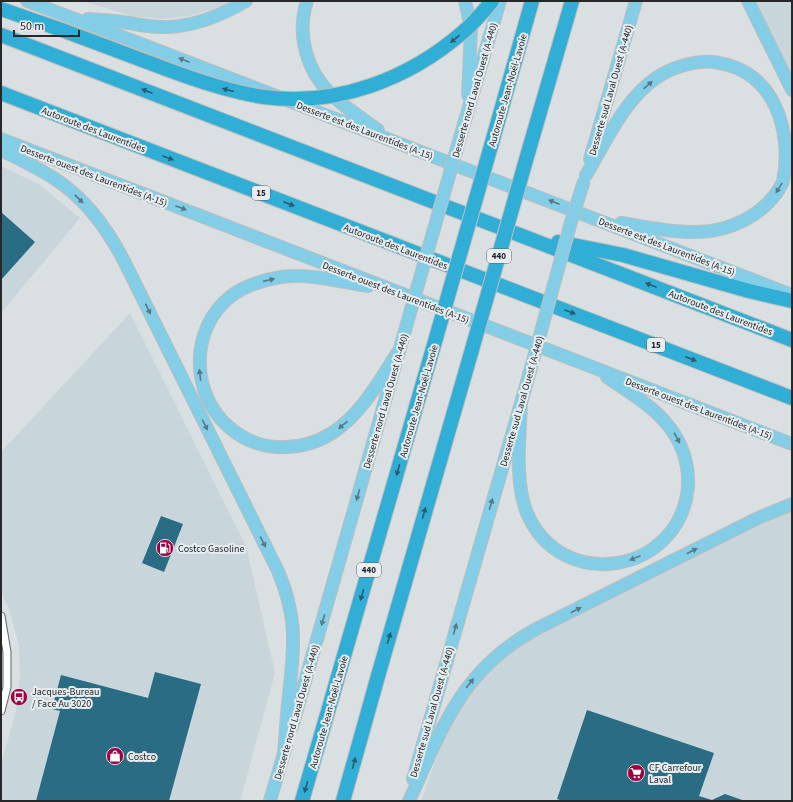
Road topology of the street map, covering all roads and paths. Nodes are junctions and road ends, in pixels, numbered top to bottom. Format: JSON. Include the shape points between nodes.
{"nodes":[{"id":1,"x":27,"y":1,"type":"edge"},
{"id":2,"x":246,"y":1,"type":"edge"},
{"id":3,"x":307,"y":1,"type":"edge"},
{"id":4,"x":465,"y":1,"type":"edge"},
{"id":5,"x":492,"y":1,"type":"edge"},
{"id":6,"x":500,"y":1,"type":"edge"},
{"id":7,"x":532,"y":1,"type":"edge"},
{"id":8,"x":572,"y":1,"type":"edge"},
{"id":9,"x":636,"y":1,"type":"edge"},
{"id":10,"x":748,"y":1,"type":"edge"},
{"id":11,"x":1,"y":10,"type":"edge"},
{"id":12,"x":75,"y":18,"type":"junction"},
{"id":13,"x":1,"y":35,"type":"edge"},
{"id":14,"x":792,"y":90,"type":"edge"},
{"id":15,"x":1,"y":93,"type":"edge"},
{"id":16,"x":467,"y":115,"type":"junction"},
{"id":17,"x":1,"y":139,"type":"edge"},
{"id":18,"x":390,"y":139,"type":"junction"},
{"id":19,"x":1,"y":150,"type":"edge"},
{"id":20,"x":585,"y":178,"type":"junction"},
{"id":21,"x":604,"y":221,"type":"junction"},
{"id":22,"x":523,"y":236,"type":"junction"},
{"id":23,"x":391,"y":290,"type":"junction"},
{"id":24,"x":792,"y":295,"type":"edge"},
{"id":25,"x":792,"y":301,"type":"edge"},
{"id":26,"x":792,"y":340,"type":"edge"},
{"id":27,"x":400,"y":350,"type":"junction"},
{"id":28,"x":591,"y":366,"type":"junction"},
{"id":29,"x":792,"y":398,"type":"edge"},
{"id":30,"x":521,"y":402,"type":"junction"},
{"id":31,"x":792,"y":444,"type":"edge"},
{"id":32,"x":792,"y":504,"type":"edge"},
{"id":33,"x":1,"y":616,"type":"edge"},
{"id":34,"x":1,"y":711,"type":"edge"},
{"id":35,"x":284,"y":753,"type":"junction"},
{"id":36,"x":270,"y":801,"type":"edge"},
{"id":37,"x":302,"y":801,"type":"edge"},
{"id":38,"x":344,"y":801,"type":"edge"},
{"id":39,"x":408,"y":801,"type":"edge"}],
"edges":[{"from":1,"to":12,"type":"main road","name":"Desserte est des Laurentides (A-15)"},
{"from":2,"to":12,"type":"main road","via":[[214,17],[167,27]]},
{"from":3,"to":18,"type":"main road","via":[[303,17],[303,40],[316,75],[333,96]]},
{"from":4,"to":16,"type":"main road","via":[[471,36]]},
{"from":5,"to":11,"type":"highway","one_way":true,"bridge":true,"via":[[464,31],[430,58],[412,68],[372,86],[322,98],[295,99],[266,98],[203,83],[46,24]]},
{"from":6,"to":16,"type":"main road","name":"Desserte nord Laval Ouest (A-440)"},
{"from":7,"to":37,"type":"highway","name":"Autoroute Jean-Noël-Lavoie","number":"440","one_way":true,"bridge":true},
{"from":38,"to":8,"type":"highway","number":"440","one_way":true,"bridge":true},
{"from":9,"to":20,"type":"main road","name":"Desserte sud Laval Ouest (A-440)"},
{"from":10,"to":14,"type":"main road"},
{"from":18,"to":12,"type":"main road","name":"Desserte est des Laurentides (A-15)","one_way":true},
{"from":22,"to":13,"type":"highway","name":"Autoroute des Laurentides","one_way":true},
{"from":15,"to":29,"type":"highway","name":"Autoroute des Laurentides","number":"15","one_way":true},
{"from":16,"to":27,"type":"main road","name":"Desserte nord Laval Ouest (A-440)","bridge":true},
{"from":17,"to":23,"type":"main road","name":"Desserte ouest des Laurentides (A-15)","one_way":true},
{"from":21,"to":18,"type":"main road","name":"Desserte est des Laurentides (A-15)","one_way":true},
{"from":19,"to":35,"type":"main road","one_way":true,"via":[[49,175],[64,186],[90,210],[110,235],[278,571],[290,607],[294,645]]},
{"from":20,"to":21,"type":"main road","one_way":true,"via":[[628,105],[648,84],[675,68],[696,62],[715,62],[745,71],[770,90],[784,112],[791,139],[787,172],[775,195],[754,215],[740,223],[698,232],[680,232]]},
{"from":20,"to":30,"type":"main road","name":"Desserte sud Laval Ouest (A-440)","bridge":true},
{"from":21,"to":24,"type":"main road","name":"Desserte est des Laurentides (A-15)"},
{"from":22,"to":25,"type":"highway","via":[[623,255]]},
{"from":26,"to":22,"type":"highway","name":"Autoroute des Laurentides","one_way":true},
{"from":27,"to":23,"type":"main road","one_way":true,"via":[[347,422],[321,439],[292,447],[266,446],[250,441],[235,432],[214,410],[201,380],[200,355],[207,327],[224,303],[249,286],[274,278],[301,276]]},
{"from":23,"to":28,"type":"main road","name":"Desserte ouest des Laurentides (A-15)"},
{"from":27,"to":35,"type":"main road","name":"Desserte nord Laval Ouest (A-440)","one_way":true},
{"from":28,"to":30,"type":"main road","one_way":true,"via":[[660,416],[676,436],[685,457],[688,472],[687,490],[679,518],[661,543],[644,554],[618,563],[592,564],[567,556],[543,538],[531,521],[522,493],[519,466]]},
{"from":28,"to":31,"type":"main road","name":"Desserte ouest des Laurentides (A-15)"},
{"from":39,"to":30,"type":"main road","name":"Desserte sud Laval Ouest (A-440)","one_way":true},
{"from":39,"to":32,"type":"main road","one_way":true,"via":[[457,700],[474,678],[502,651],[538,628]]},
{"from":33,"to":34,"type":"street","via":[[7,652],[7,687]]},
{"from":35,"to":36,"type":"main road","name":"Desserte nord Laval Ouest (A-440)"}]}
